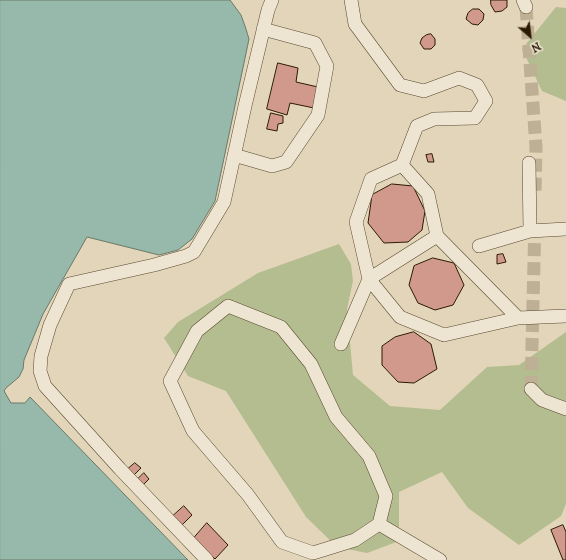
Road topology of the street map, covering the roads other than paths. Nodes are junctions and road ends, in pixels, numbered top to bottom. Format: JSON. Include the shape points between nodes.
{"nodes":[{"id":1,"x":350,"y":0,"type":"edge"},
{"id":2,"x":267,"y":3,"type":"edge"},
{"id":3,"x":263,"y":29,"type":"junction"},
{"id":4,"x":234,"y":155,"type":"junction"},
{"id":5,"x":529,"y":163,"type":"dead end"},
{"id":6,"x":402,"y":165,"type":"junction"},
{"id":7,"x":566,"y":229,"type":"edge"},
{"id":8,"x":530,"y":231,"type":"junction"},
{"id":9,"x":437,"y":236,"type":"junction"},
{"id":10,"x":479,"y":246,"type":"dead end"},
{"id":11,"x":370,"y":279,"type":"junction"},
{"id":12,"x":566,"y":316,"type":"edge"},
{"id":13,"x":518,"y":318,"type":"junction"},
{"id":14,"x":341,"y":344,"type":"dead end"},
{"id":15,"x":531,"y":390,"type":"dead end"},
{"id":16,"x":566,"y":409,"type":"edge"},
{"id":17,"x":379,"y":524,"type":"junction"},
{"id":18,"x":207,"y":560,"type":"edge"},
{"id":19,"x":440,"y":560,"type":"edge"}],
"edges":[{"from":1,"to":6,"type":"lane","via":[[355,24],[400,85],[424,91],[459,78],[477,85],[486,101],[475,118],[434,119],[417,126]]},
{"from":2,"to":3,"type":"lane"},
{"from":3,"to":4,"type":"lane"},
{"from":3,"to":4,"type":"lane","via":[[314,43],[326,66],[318,115],[286,162],[272,166]]},
{"from":4,"to":18,"type":"lane","via":[[224,202],[194,252],[160,264],[69,284],[50,325],[41,356],[40,371],[45,386]]},
{"from":5,"to":8,"type":"lane"},
{"from":6,"to":9,"type":"lane","via":[[428,194]]},
{"from":6,"to":11,"type":"lane","via":[[371,180],[356,222]]},
{"from":7,"to":8,"type":"lane"},
{"from":8,"to":10,"type":"lane"},
{"from":9,"to":11,"type":"lane"},
{"from":9,"to":13,"type":"lane"},
{"from":11,"to":13,"type":"lane","via":[[400,318],[444,335]]},
{"from":11,"to":14,"type":"lane"},
{"from":12,"to":13,"type":"lane"},
{"from":15,"to":16,"type":"lane","via":[[542,400]]},
{"from":17,"to":17,"type":"lane","via":[[355,540],[314,553],[282,542],[248,495],[193,431],[170,381],[196,331],[228,306],[281,327],[311,364],[336,417],[369,456],[386,496]]},
{"from":17,"to":19,"type":"lane"}]}
